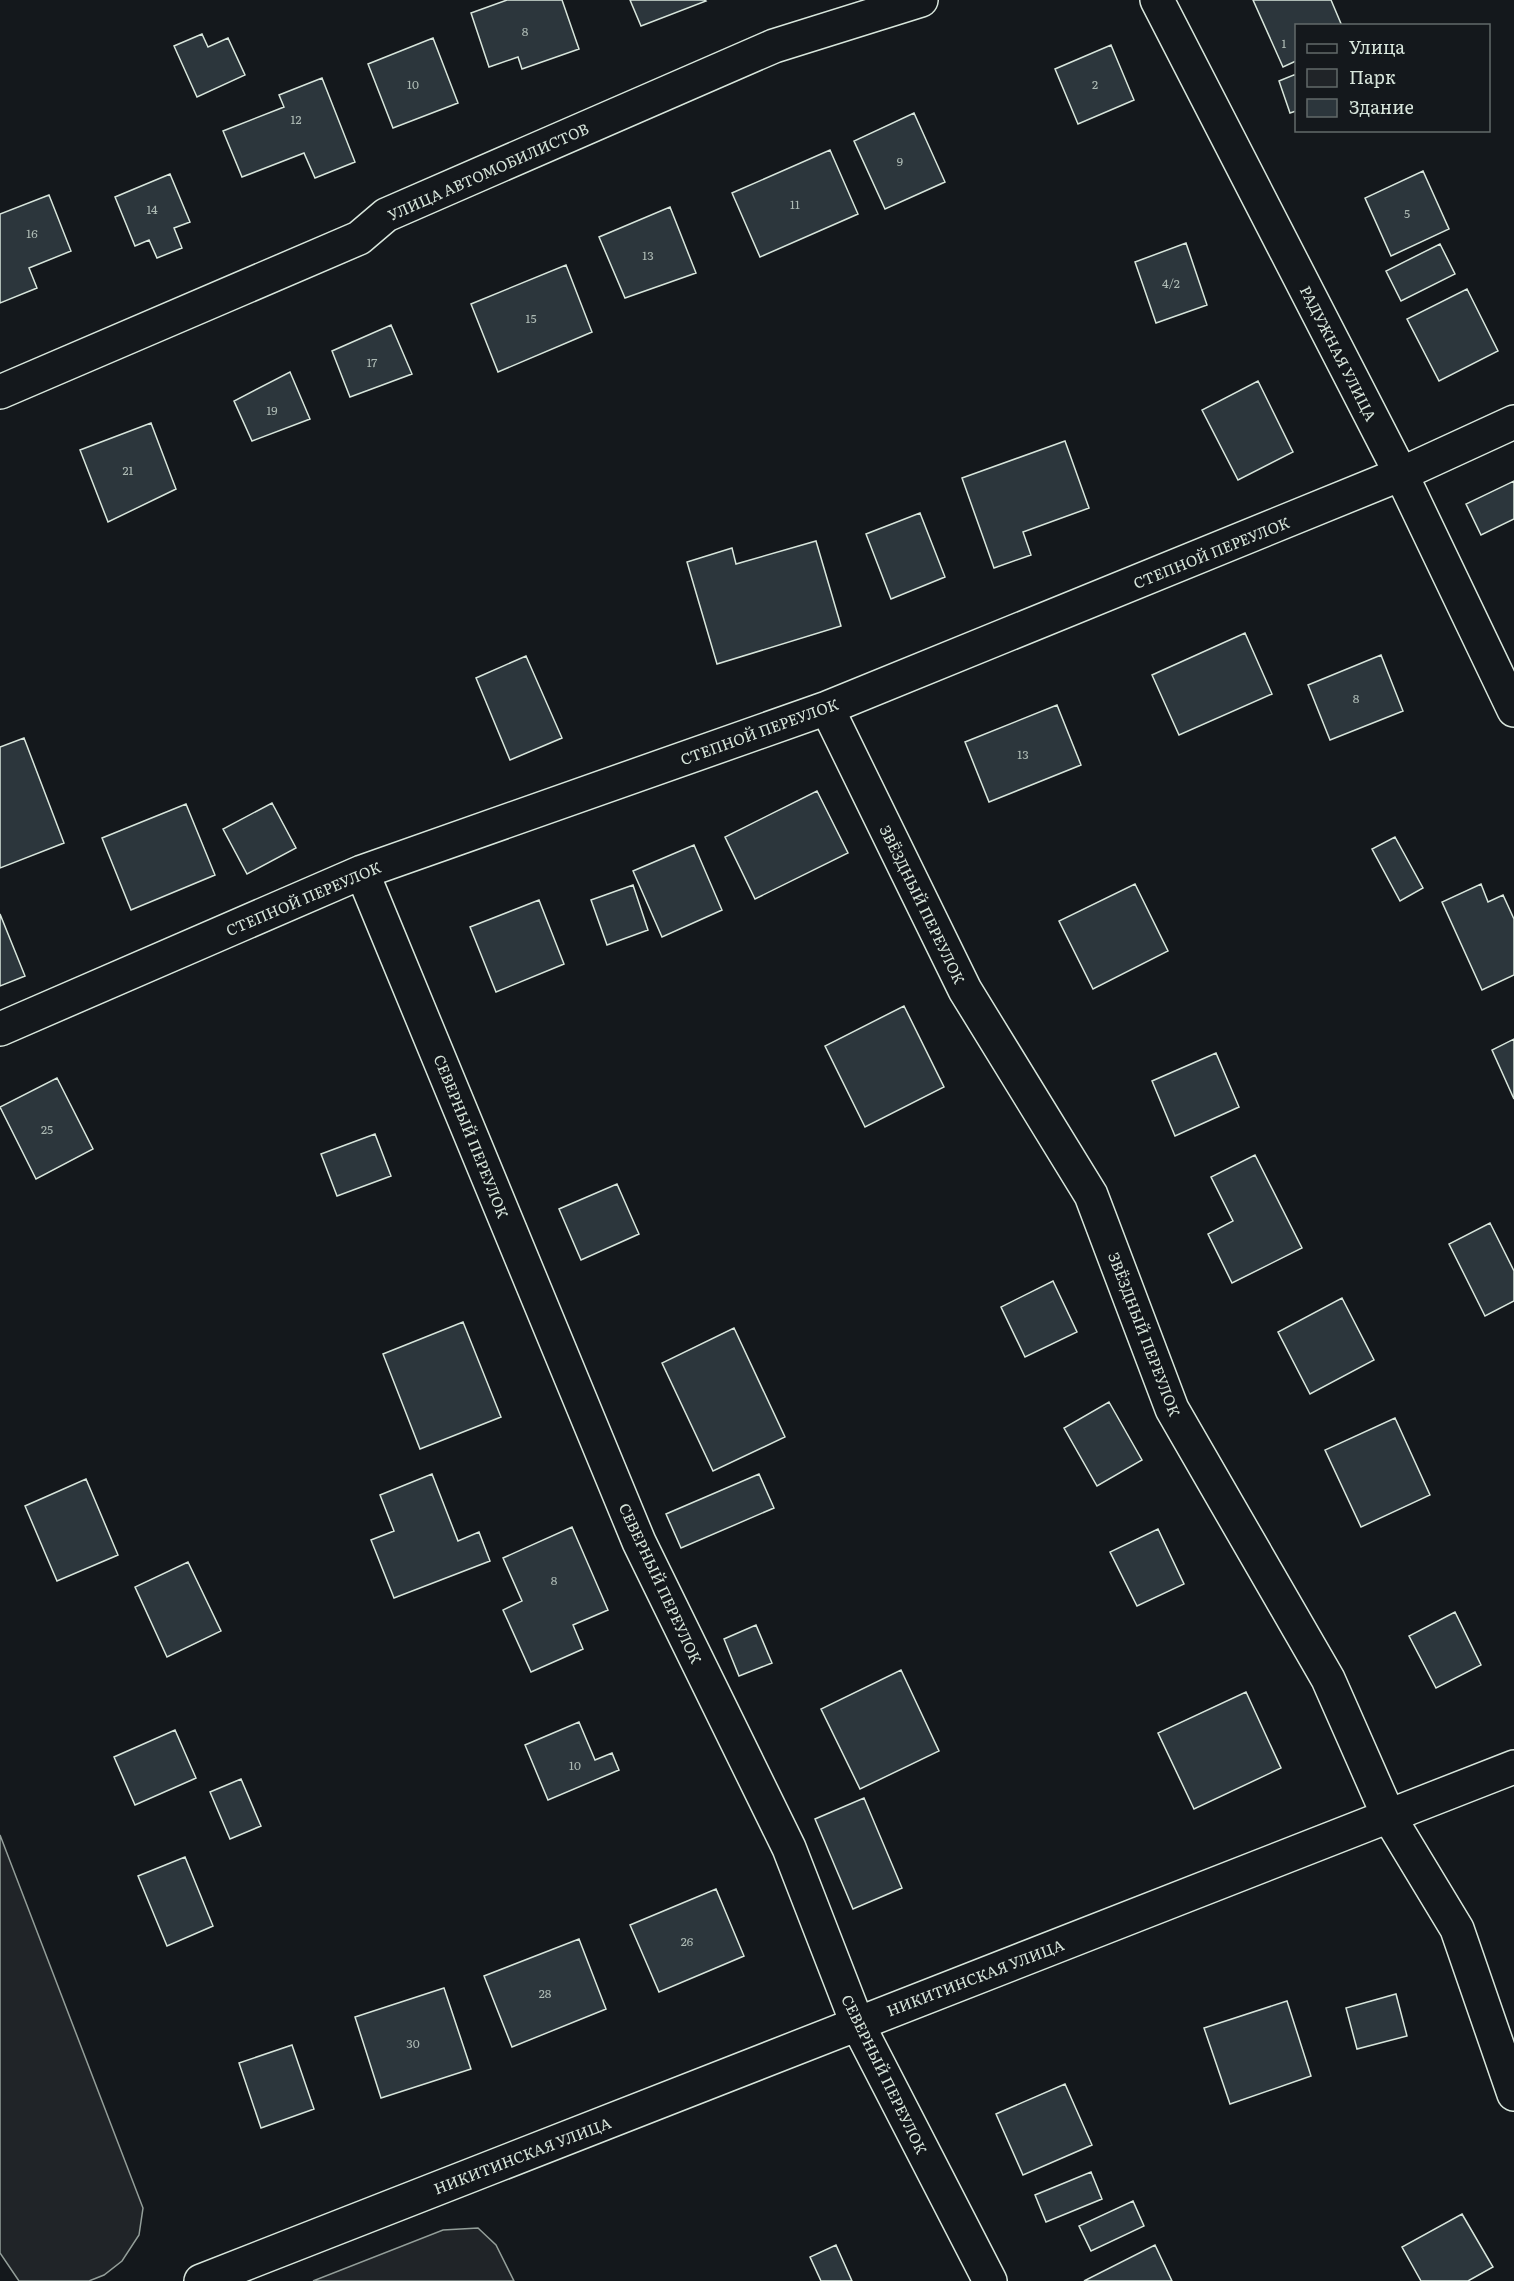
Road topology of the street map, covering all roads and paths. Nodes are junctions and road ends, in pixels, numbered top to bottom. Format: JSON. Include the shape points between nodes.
{"nodes":[{"id":1,"x":921,"y":0,"type":"edge"},
{"id":2,"x":1157,"y":0,"type":"edge"},
{"id":3,"x":0,"y":392,"type":"edge"},
{"id":4,"x":1514,"y":422,"type":"edge"},
{"id":5,"x":1401,"y":474,"type":"junction"},
{"id":6,"x":827,"y":708,"type":"junction"},
{"id":7,"x":1514,"y":710,"type":"edge"},
{"id":8,"x":362,"y":872,"type":"junction"},
{"id":9,"x":0,"y":1029,"type":"edge"},
{"id":10,"x":1514,"y":1767,"type":"edge"},
{"id":11,"x":1388,"y":1815,"type":"junction"},
{"id":12,"x":857,"y":2023,"type":"junction"},
{"id":13,"x":1514,"y":2094,"type":"edge"},
{"id":14,"x":201,"y":2281,"type":"edge"},
{"id":15,"x":990,"y":2281,"type":"edge"}],
"edges":[{"from":1,"to":3,"type":"street","name":"УЛИЦА АВТОМОБИЛИСТОВ","via":[[774,46],[386,214],[359,238]]},
{"from":2,"to":5,"type":"street","name":"РАДУЖНАЯ УЛИЦА"},
{"from":4,"to":5,"type":"street","name":"СТЕПНОЙ ПЕРЕУЛОК"},
{"from":5,"to":6,"type":"street","name":"СТЕПНОЙ ПЕРЕУЛОК"},
{"from":5,"to":7,"type":"street","name":"РАДУЖНАЯ УЛИЦА"},
{"from":6,"to":8,"type":"street","name":"СТЕПНОЙ ПЕРЕУЛОК"},
{"from":6,"to":11,"type":"street","name":"ЗВЁЗДНЫЙ ПЕРЕУЛОК","via":[[965,990],[1091,1195],[1172,1409],[1329,1679]]},
{"from":8,"to":9,"type":"street","name":"СТЕПНОЙ ПЕРЕУЛОК"},
{"from":8,"to":12,"type":"street","name":"СЕВЕРНЫЙ ПЕРЕУЛОК","via":[[639,1542],[789,1848]]},
{"from":10,"to":11,"type":"street","name":"НИКИТИНСКАЯ УЛИЦА"},
{"from":11,"to":12,"type":"street","name":"НИКИТИНСКАЯ УЛИЦА"},
{"from":11,"to":13,"type":"street","name":"ЗВЁЗДНЫЙ ПЕРЕУЛОК","via":[[1457,1929]]},
{"from":12,"to":14,"type":"street","name":"НИКИТИНСКАЯ УЛИЦА"},
{"from":12,"to":15,"type":"street","name":"СЕВЕРНЫЙ ПЕРЕУЛОК"}]}
